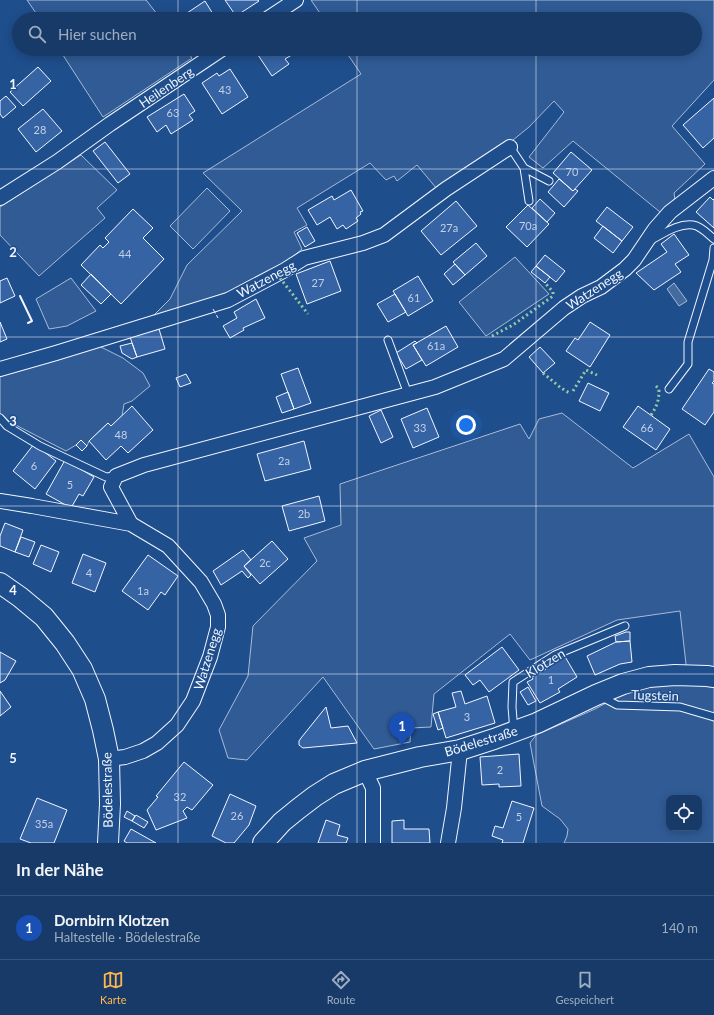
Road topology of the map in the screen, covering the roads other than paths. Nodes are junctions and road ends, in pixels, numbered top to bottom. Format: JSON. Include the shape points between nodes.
{"nodes":[{"id":1,"x":296,"y":0,"type":"edge"},
{"id":2,"x":278,"y":12,"type":"edge"},
{"id":3,"x":212,"y":56,"type":"edge"},
{"id":4,"x":510,"y":146,"type":"joint"},
{"id":5,"x":524,"y":168,"type":"junction"},
{"id":6,"x":714,"y":178,"type":"edge"},
{"id":7,"x":549,"y":181,"type":"dead end"},
{"id":8,"x":0,"y":198,"type":"edge"},
{"id":9,"x":529,"y":201,"type":"dead end"},
{"id":10,"x":714,"y":239,"type":"edge"},
{"id":11,"x":648,"y":241,"type":"junction"},
{"id":12,"x":714,"y":248,"type":"edge"},
{"id":13,"x":388,"y":340,"type":"dead end"},
{"id":14,"x":0,"y":369,"type":"edge"},
{"id":15,"x":669,"y":389,"type":"dead end"},
{"id":16,"x":408,"y":394,"type":"junction"},
{"id":17,"x":0,"y":418,"type":"edge"},
{"id":18,"x":116,"y":476,"type":"junction"},
{"id":19,"x":0,"y":501,"type":"edge"},
{"id":20,"x":131,"y":524,"type":"junction"},
{"id":21,"x":0,"y":583,"type":"edge"},
{"id":22,"x":625,"y":626,"type":"dead end"},
{"id":23,"x":714,"y":677,"type":"edge"},
{"id":24,"x":596,"y":695,"type":"junction"},
{"id":25,"x":714,"y":717,"type":"edge"},
{"id":26,"x":515,"y":732,"type":"junction"},
{"id":27,"x":460,"y":750,"type":"junction"},
{"id":28,"x":109,"y":759,"type":"junction"},
{"id":29,"x":365,"y":771,"type":"junction"},
{"id":30,"x":108,"y":843,"type":"edge"},
{"id":31,"x":263,"y":843,"type":"edge"},
{"id":32,"x":373,"y":843,"type":"edge"},
{"id":33,"x":448,"y":843,"type":"edge"}],
"edges":[{"from":1,"to":2,"type":"street"},
{"from":3,"to":8,"type":"street","name":"Heilenberg"},
{"from":4,"to":5,"type":"lane"},
{"from":4,"to":14,"type":"street","name":"Watzenegg","via":[[384,235],[304,258],[228,300]]},
{"from":5,"to":7,"type":"lane"},
{"from":5,"to":9,"type":"lane"},
{"from":6,"to":11,"type":"street","name":"Watzenegg","via":[[670,212]]},
{"from":10,"to":11,"type":"lane","name":"Watzenegg","via":[[694,225],[681,225]]},
{"from":11,"to":16,"type":"street","name":"Watzenegg","via":[[625,269],[601,287],[564,308],[504,359],[435,387]]},
{"from":12,"to":15,"type":"lane","via":[[713,260],[688,342],[688,364]]},
{"from":13,"to":16,"type":"lane"},
{"from":16,"to":18,"type":"street","name":"Watzenegg","via":[[152,463]]},
{"from":17,"to":18,"type":"lane","name":"Watzenegg","via":[[7,426],[40,446],[106,477]]},
{"from":18,"to":20,"type":"street","via":[[111,488]]},
{"from":19,"to":20,"type":"street","name":"Watzenegg"},
{"from":20,"to":28,"type":"street","name":"Watzenegg","via":[[168,546],[201,582],[214,604],[218,615],[218,627],[210,657],[193,701],[177,725],[157,743],[143,751]]},
{"from":21,"to":28,"type":"main road","name":"Bödelestraße","via":[[44,617],[66,643],[82,669],[95,699]]},
{"from":22,"to":26,"type":"lane","name":"Klotzen","via":[[555,655],[513,682]]},
{"from":23,"to":24,"type":"main road","name":"Bödelestraße","via":[[649,677]]},
{"from":24,"to":25,"type":"lane","name":"Tugstein","via":[[617,705],[680,707]]},
{"from":24,"to":26,"type":"main road","name":"Bödelestraße"},
{"from":26,"to":27,"type":"main road","name":"Bödelestraße"},
{"from":27,"to":29,"type":"main road","name":"Bödelestraße"},
{"from":27,"to":33,"type":"street"},
{"from":28,"to":30,"type":"main road","name":"Bödelestraße"},
{"from":29,"to":31,"type":"main road","name":"Bödelestraße","via":[[334,784],[315,796],[282,822]]},
{"from":29,"to":32,"type":"street","via":[[373,788]]}]}
